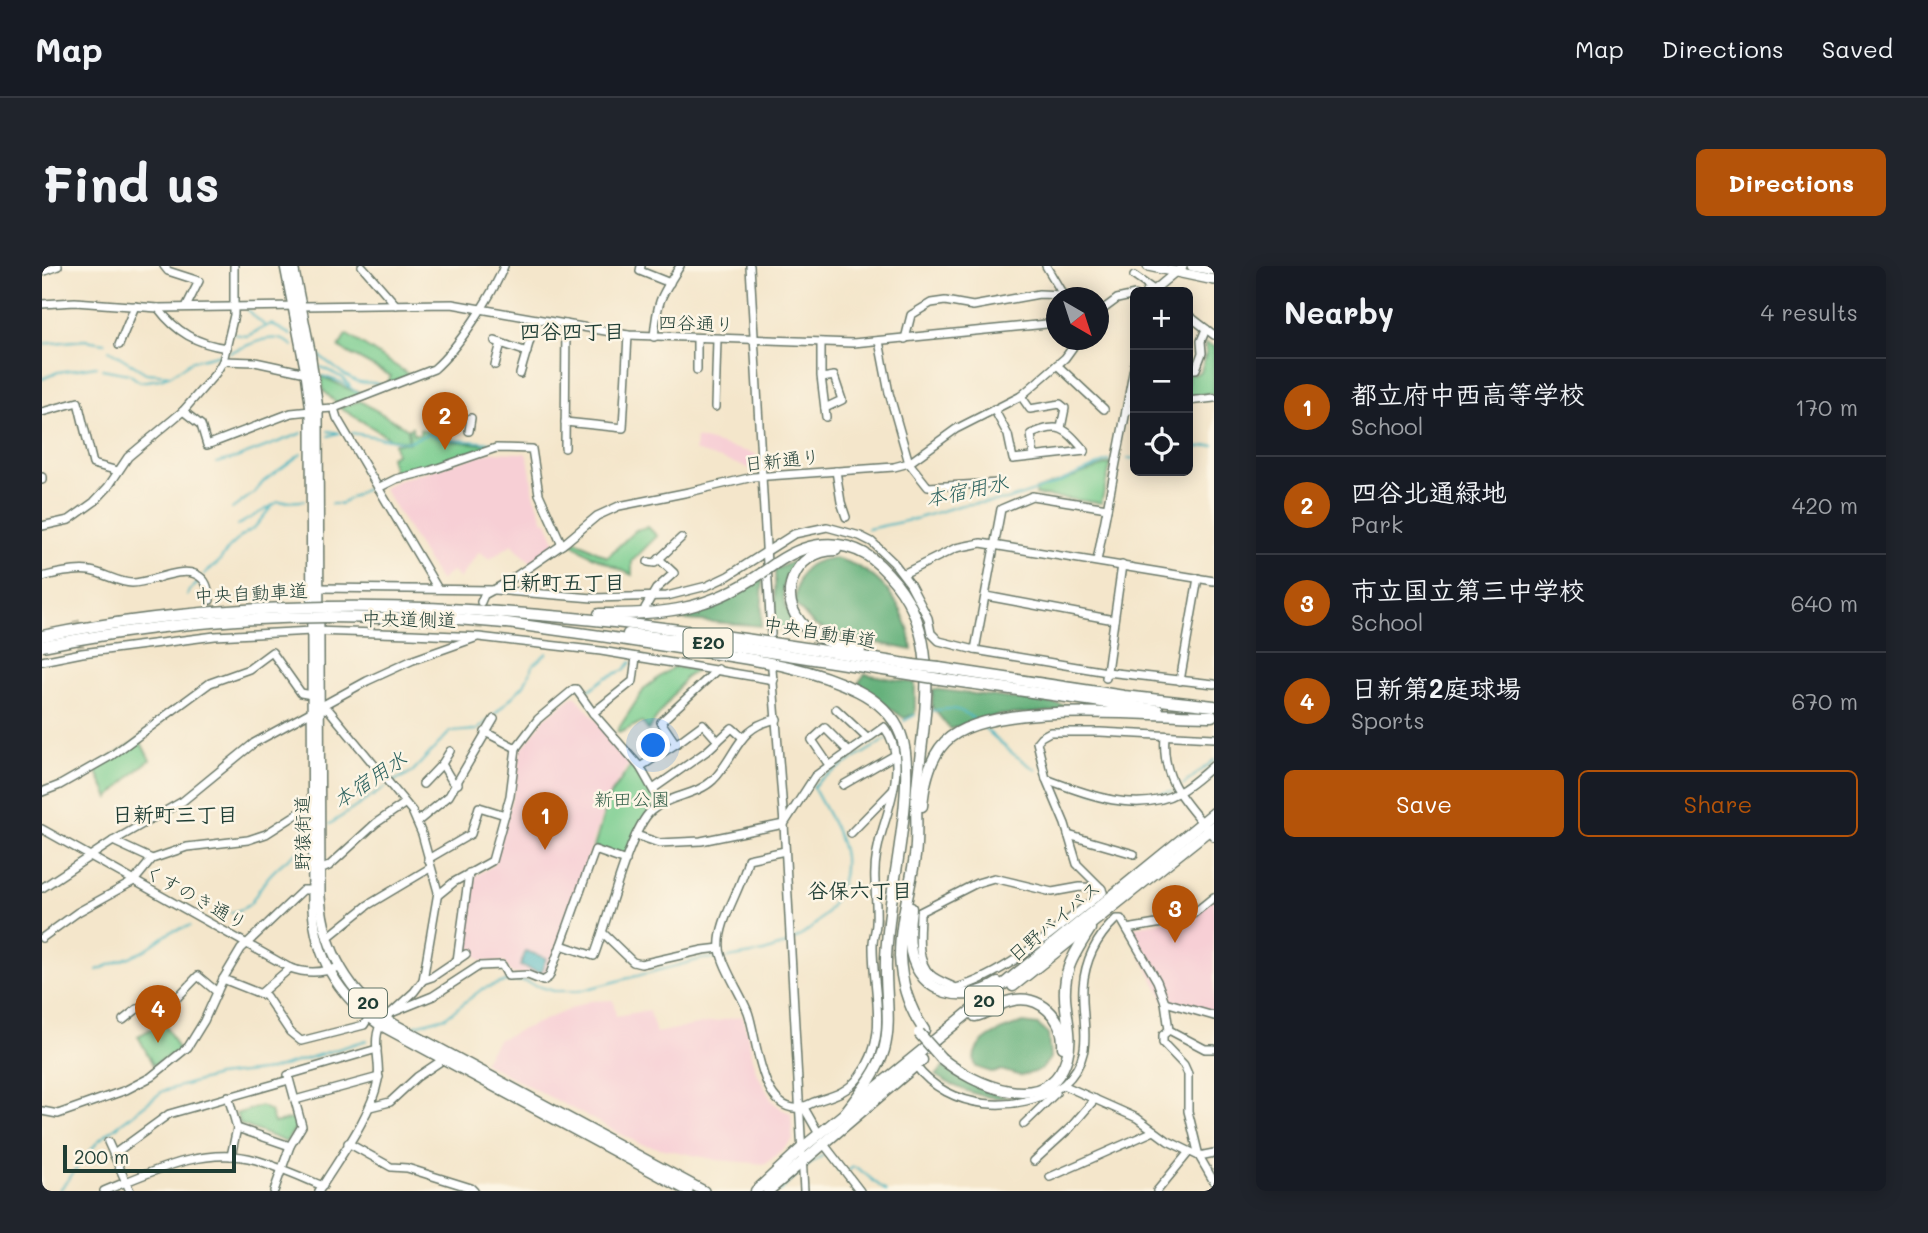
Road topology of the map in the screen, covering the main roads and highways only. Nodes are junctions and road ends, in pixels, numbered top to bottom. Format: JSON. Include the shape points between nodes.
{"nodes":[{"id":1,"x":285,"y":266,"type":"edge"},
{"id":2,"x":293,"y":266,"type":"edge"},
{"id":3,"x":1148,"y":266,"type":"edge"},
{"id":4,"x":1192,"y":266,"type":"edge"},
{"id":5,"x":1180,"y":269,"type":"edge"},
{"id":6,"x":1214,"y":270,"type":"edge"},
{"id":7,"x":1214,"y":280,"type":"edge"},
{"id":8,"x":297,"y":307,"type":"junction"},
{"id":9,"x":314,"y":410,"type":"junction"},
{"id":10,"x":504,"y":611,"type":"junction"},
{"id":11,"x":328,"y":612,"type":"junction"},
{"id":12,"x":500,"y":622,"type":"junction"},
{"id":13,"x":316,"y":631,"type":"junction"},
{"id":14,"x":42,"y":636,"type":"edge"},
{"id":15,"x":42,"y":646,"type":"edge"},
{"id":16,"x":914,"y":670,"type":"junction"},
{"id":17,"x":316,"y":710,"type":"junction"},
{"id":18,"x":1213,"y":713,"type":"edge"},
{"id":19,"x":1214,"y":813,"type":"edge"},
{"id":20,"x":903,"y":817,"type":"junction"},
{"id":21,"x":1210,"y":829,"type":"edge"},
{"id":22,"x":916,"y":837,"type":"junction"},
{"id":23,"x":911,"y":880,"type":"junction"},
{"id":24,"x":890,"y":911,"type":"junction"},
{"id":25,"x":1096,"y":919,"type":"junction"},
{"id":26,"x":1011,"y":979,"type":"junction"},
{"id":27,"x":975,"y":1016,"type":"junction"},
{"id":28,"x":386,"y":1018,"type":"junction"},
{"id":29,"x":922,"y":1032,"type":"junction"},
{"id":30,"x":943,"y":1056,"type":"junction"},
{"id":31,"x":845,"y":1113,"type":"junction"},
{"id":32,"x":821,"y":1139,"type":"junction"},
{"id":33,"x":688,"y":1191,"type":"edge"},
{"id":34,"x":704,"y":1191,"type":"edge"},
{"id":35,"x":756,"y":1191,"type":"edge"},
{"id":36,"x":768,"y":1191,"type":"edge"}],
"edges":[{"from":1,"to":8,"type":"main road","name":"野猿街道","number":"20"},
{"from":2,"to":8,"type":"main road","name":"野猿街道","number":"20"},
{"from":3,"to":5,"type":"main road"},
{"from":4,"to":6,"type":"main road"},
{"from":5,"to":7,"type":"main road"},
{"from":8,"to":9,"type":"main road","name":"野猿街道","number":"20"},
{"from":8,"to":9,"type":"main road","name":"野猿街道","number":"20"},
{"from":9,"to":13,"type":"main road","name":"野猿街道","number":"20"},
{"from":9,"to":13,"type":"main road","name":"野猿街道","number":"20"},
{"from":10,"to":11,"type":"highway","name":"中央自動車道","number":"E20","via":[[369,606]]},
{"from":10,"to":16,"type":"highway","name":"中央自動車道","number":"E20","via":[[776,642]]},
{"from":10,"to":22,"type":"highway","bridge":true,"via":[[669,612],[720,598],[800,550],[838,544],[868,555],[911,605],[922,636],[926,706]]},
{"from":11,"to":12,"type":"highway","name":"中央自動車道","number":"E20"},
{"from":11,"to":14,"type":"highway","name":"中央自動車道","number":"E20","bridge":true,"via":[[191,614]]},
{"from":11,"to":15,"type":"highway","name":"中央自動車道","number":"E20","bridge":true,"via":[[146,629]]},
{"from":12,"to":16,"type":"highway","name":"中央自動車道","number":"E20"},
{"from":12,"to":20,"type":"highway","via":[[745,658],[821,676],[858,691],[884,709],[902,738],[906,762]]},
{"from":13,"to":17,"type":"main road","name":"野猿街道","number":"20"},
{"from":13,"to":17,"type":"main road","name":"野猿街道","number":"20","via":[[312,695]]},
{"from":16,"to":18,"type":"highway","name":"中央自動車道","number":"E20","bridge":true,"via":[[1124,696]]},
{"from":16,"to":20,"type":"highway","via":[[828,641],[807,629],[795,615],[789,591],[802,563],[826,550],[861,557],[886,578],[910,617],[919,648],[921,698]]},
{"from":17,"to":28,"type":"main road","name":"野猿街道","number":"20","via":[[321,910],[327,938],[339,967]]},
{"from":17,"to":28,"type":"main road","name":"野猿街道","number":"20","via":[[312,810],[316,934],[321,954],[349,1000],[369,1017]]},
{"from":18,"to":22,"type":"highway","via":[[1054,714],[978,723],[945,742],[931,762]]},
{"from":19,"to":21,"type":"highway","name":"日野バイパス","number":"20"},
{"from":20,"to":24,"type":"highway"},
{"from":21,"to":25,"type":"highway","name":"日野バイパス","number":"20"},
{"from":21,"to":26,"type":"highway","name":"日野バイパス","number":"20","via":[[1104,892]]},
{"from":22,"to":23,"type":"highway"},
{"from":23,"to":26,"type":"highway","via":[[910,945],[925,980],[941,991],[961,996]]},
{"from":23,"to":29,"type":"highway","via":[[900,963]]},
{"from":24,"to":29,"type":"highway","via":[[898,987],[908,1015]]},
{"from":24,"to":31,"type":"highway","via":[[884,1049]]},
{"from":25,"to":27,"type":"highway","name":"日野バイパス","number":"20"},
{"from":25,"to":30,"type":"highway","via":[[1067,971],[1069,1046],[1066,1061],[1052,1080],[1031,1090],[1008,1091],[956,1070]]},
{"from":26,"to":31,"type":"highway","name":"日野バイパス","number":"20"},
{"from":27,"to":30,"type":"highway","via":[[1018,999],[1045,1007],[1061,1030],[1059,1062],[1041,1080],[1013,1086],[975,1075]]},
{"from":27,"to":32,"type":"highway","name":"日野バイパス","number":"20"},
{"from":28,"to":33,"type":"main road","name":"野猿街道","number":"20","via":[[444,1059]]},
{"from":28,"to":34,"type":"main road","name":"野猿街道","number":"20"},
{"from":29,"to":30,"type":"highway","bridge":true},
{"from":31,"to":32,"type":"highway","name":"日野バイパス","number":"20"},
{"from":32,"to":35,"type":"highway","name":"日野バイパス","number":"20","via":[[801,1149]]},
{"from":32,"to":36,"type":"highway","name":"日野バイパス","number":"20"}]}
